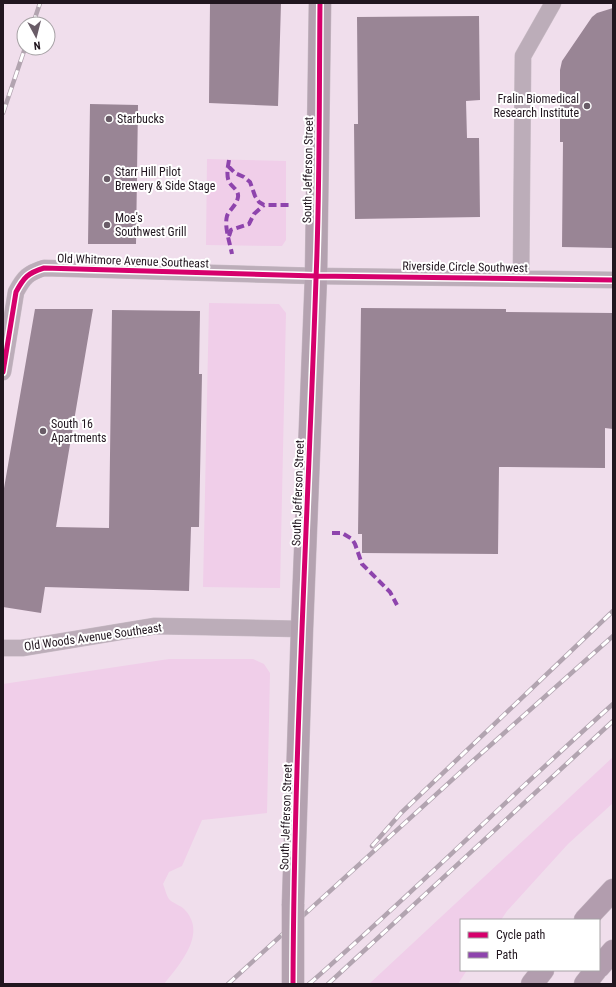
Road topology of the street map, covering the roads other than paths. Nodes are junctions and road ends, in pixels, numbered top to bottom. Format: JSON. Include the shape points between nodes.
{"nodes":[{"id":1,"x":320,"y":3,"type":"edge"},
{"id":2,"x":553,"y":3,"type":"edge"},
{"id":3,"x":316,"y":276,"type":"junction"},
{"id":4,"x":521,"y":278,"type":"junction"},
{"id":5,"x":613,"y":280,"type":"edge"},
{"id":6,"x":3,"y":372,"type":"edge"},
{"id":7,"x":302,"y":629,"type":"junction"},
{"id":8,"x":3,"y":648,"type":"edge"},
{"id":9,"x":613,"y":890,"type":"edge"},
{"id":10,"x":586,"y":919,"type":"edge"},
{"id":11,"x":613,"y":951,"type":"edge"},
{"id":12,"x":600,"y":966,"type":"edge"},
{"id":13,"x":542,"y":971,"type":"edge"},
{"id":14,"x":595,"y":971,"type":"edge"},
{"id":15,"x":293,"y":984,"type":"edge"},
{"id":16,"x":532,"y":984,"type":"edge"},
{"id":17,"x":585,"y":984,"type":"edge"}],
"edges":[{"from":1,"to":3,"type":"main road","name":"South Jefferson Street"},
{"from":2,"to":4,"type":"street","name":"Riverside Circle Southwest","via":[[523,56]]},
{"from":3,"to":4,"type":"street","name":"Riverside Circle Southwest"},
{"from":3,"to":6,"type":"street","name":"Old Whitmore Avenue Southeast","via":[[44,268],[31,272],[22,280],[16,292]]},
{"from":3,"to":7,"type":"main road","name":"South Jefferson Street"},
{"from":4,"to":5,"type":"street","name":"Riverside Circle Southwest"},
{"from":7,"to":8,"type":"street","name":"Old Woods Avenue Southeast","via":[[155,626],[22,648]]},
{"from":7,"to":15,"type":"main road","name":"South Jefferson Street","bridge":true},
{"from":9,"to":10,"type":"highway"},
{"from":11,"to":12,"type":"highway"},
{"from":13,"to":16,"type":"highway"},
{"from":14,"to":17,"type":"highway"}]}
